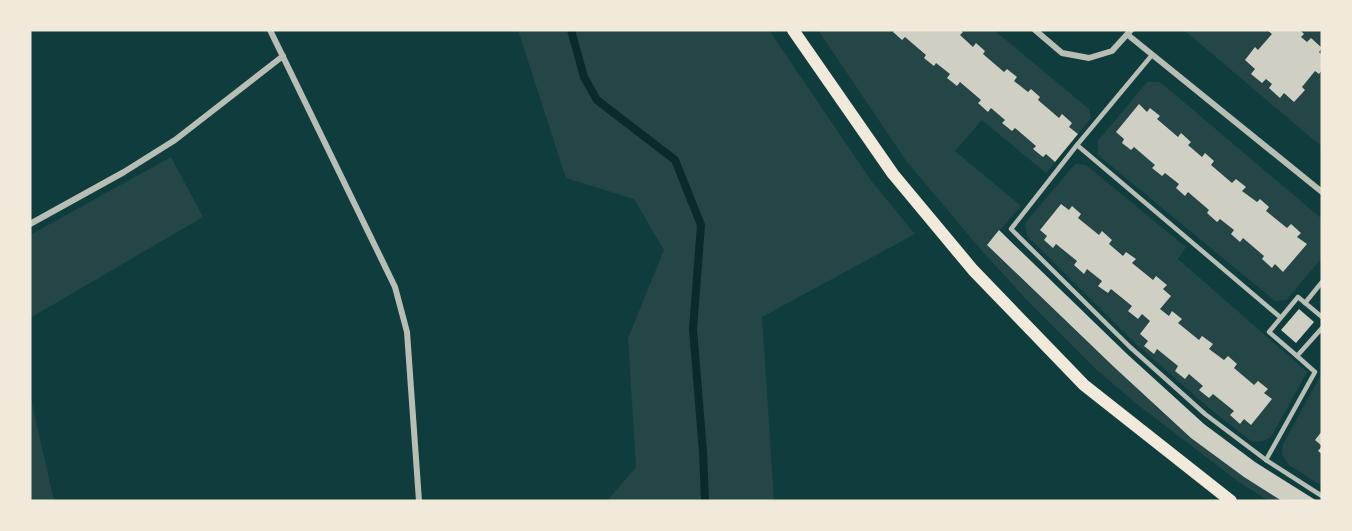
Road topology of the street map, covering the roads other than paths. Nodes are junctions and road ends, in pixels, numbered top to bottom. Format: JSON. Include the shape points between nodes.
{"nodes":[{"id":1,"x":270,"y":30,"type":"edge"},
{"id":2,"x":792,"y":30,"type":"edge"},
{"id":3,"x":1035,"y":30,"type":"edge"},
{"id":4,"x":1129,"y":32,"type":"edge"},
{"id":5,"x":1152,"y":55,"type":"junction"},
{"id":6,"x":283,"y":56,"type":"junction"},
{"id":7,"x":1077,"y":145,"type":"junction"},
{"id":8,"x":1322,"y":192,"type":"edge"},
{"id":9,"x":30,"y":224,"type":"edge"},
{"id":10,"x":1322,"y":282,"type":"edge"},
{"id":11,"x":1305,"y":303,"type":"junction"},
{"id":12,"x":1280,"y":317,"type":"junction"},
{"id":13,"x":1322,"y":317,"type":"edge"},
{"id":14,"x":1322,"y":328,"type":"edge"},
{"id":15,"x":1297,"y":356,"type":"junction"},
{"id":16,"x":1266,"y":460,"type":"junction"},
{"id":17,"x":1322,"y":496,"type":"edge"},
{"id":18,"x":419,"y":501,"type":"edge"},
{"id":19,"x":1231,"y":501,"type":"edge"}],
"edges":[{"from":1,"to":6,"type":"street"},
{"from":2,"to":19,"type":"main road","via":[[893,174],[973,270],[1084,385]]},
{"from":3,"to":4,"type":"street","via":[[1062,52],[1089,58],[1112,51]]},
{"from":4,"to":5,"type":"street"},
{"from":5,"to":7,"type":"lane"},
{"from":5,"to":8,"type":"street"},
{"from":6,"to":9,"type":"street","via":[[175,140]]},
{"from":6,"to":18,"type":"street","via":[[395,287],[407,333]]},
{"from":7,"to":12,"type":"lane"},
{"from":7,"to":16,"type":"lane","via":[[1011,229],[1139,355],[1205,414]]},
{"from":10,"to":11,"type":"lane"},
{"from":11,"to":12,"type":"lane","via":[[1298,297]]},
{"from":11,"to":13,"type":"lane"},
{"from":12,"to":15,"type":"lane","via":[[1269,332]]},
{"from":14,"to":15,"type":"lane"},
{"from":15,"to":16,"type":"lane","via":[[1315,372]]},
{"from":16,"to":17,"type":"lane"}]}
